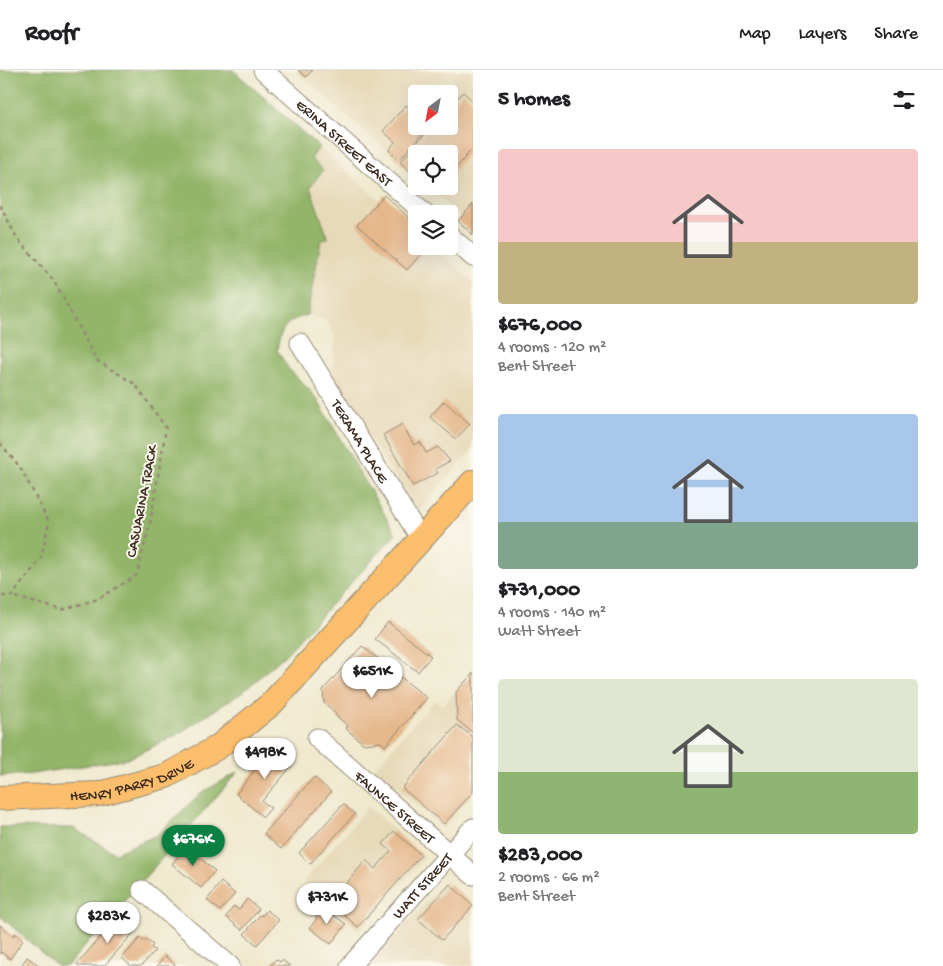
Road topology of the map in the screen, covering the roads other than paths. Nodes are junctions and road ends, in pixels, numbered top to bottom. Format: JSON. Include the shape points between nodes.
{"nodes":[{"id":1,"x":263,"y":70,"type":"edge"},
{"id":2,"x":415,"y":205,"type":"edge"},
{"id":3,"x":458,"y":243,"type":"edge"},
{"id":4,"x":473,"y":257,"type":"edge"},
{"id":5,"x":300,"y":343,"type":"dead end"},
{"id":6,"x":473,"y":482,"type":"edge"},
{"id":7,"x":421,"y":539,"type":"junction"},
{"id":8,"x":317,"y":738,"type":"dead end"},
{"id":9,"x":0,"y":798,"type":"edge"},
{"id":10,"x":473,"y":828,"type":"edge"},
{"id":11,"x":450,"y":855,"type":"junction"},
{"id":12,"x":473,"y":875,"type":"edge"},
{"id":13,"x":142,"y":890,"type":"dead end"},
{"id":14,"x":230,"y":966,"type":"edge"},
{"id":15,"x":350,"y":966,"type":"edge"}],
"edges":[{"from":1,"to":2,"type":"street","name":"ERINA STREET EAST"},
{"from":3,"to":4,"type":"street"},
{"from":5,"to":7,"type":"street","name":"TERAMA PLACE"},
{"from":6,"to":7,"type":"main road","name":"HENRY PARRY DRIVE"},
{"from":7,"to":9,"type":"main road","name":"HENRY PARRY DRIVE","via":[[271,704],[218,747],[166,776],[99,794]]},
{"from":8,"to":11,"type":"street","name":"FAUNCE STREET"},
{"from":10,"to":11,"type":"street","name":"WATT STREET"},
{"from":11,"to":12,"type":"street","name":"FAUNCE STREET"},
{"from":11,"to":15,"type":"street","name":"WATT STREET"},
{"from":13,"to":14,"type":"street"}]}
